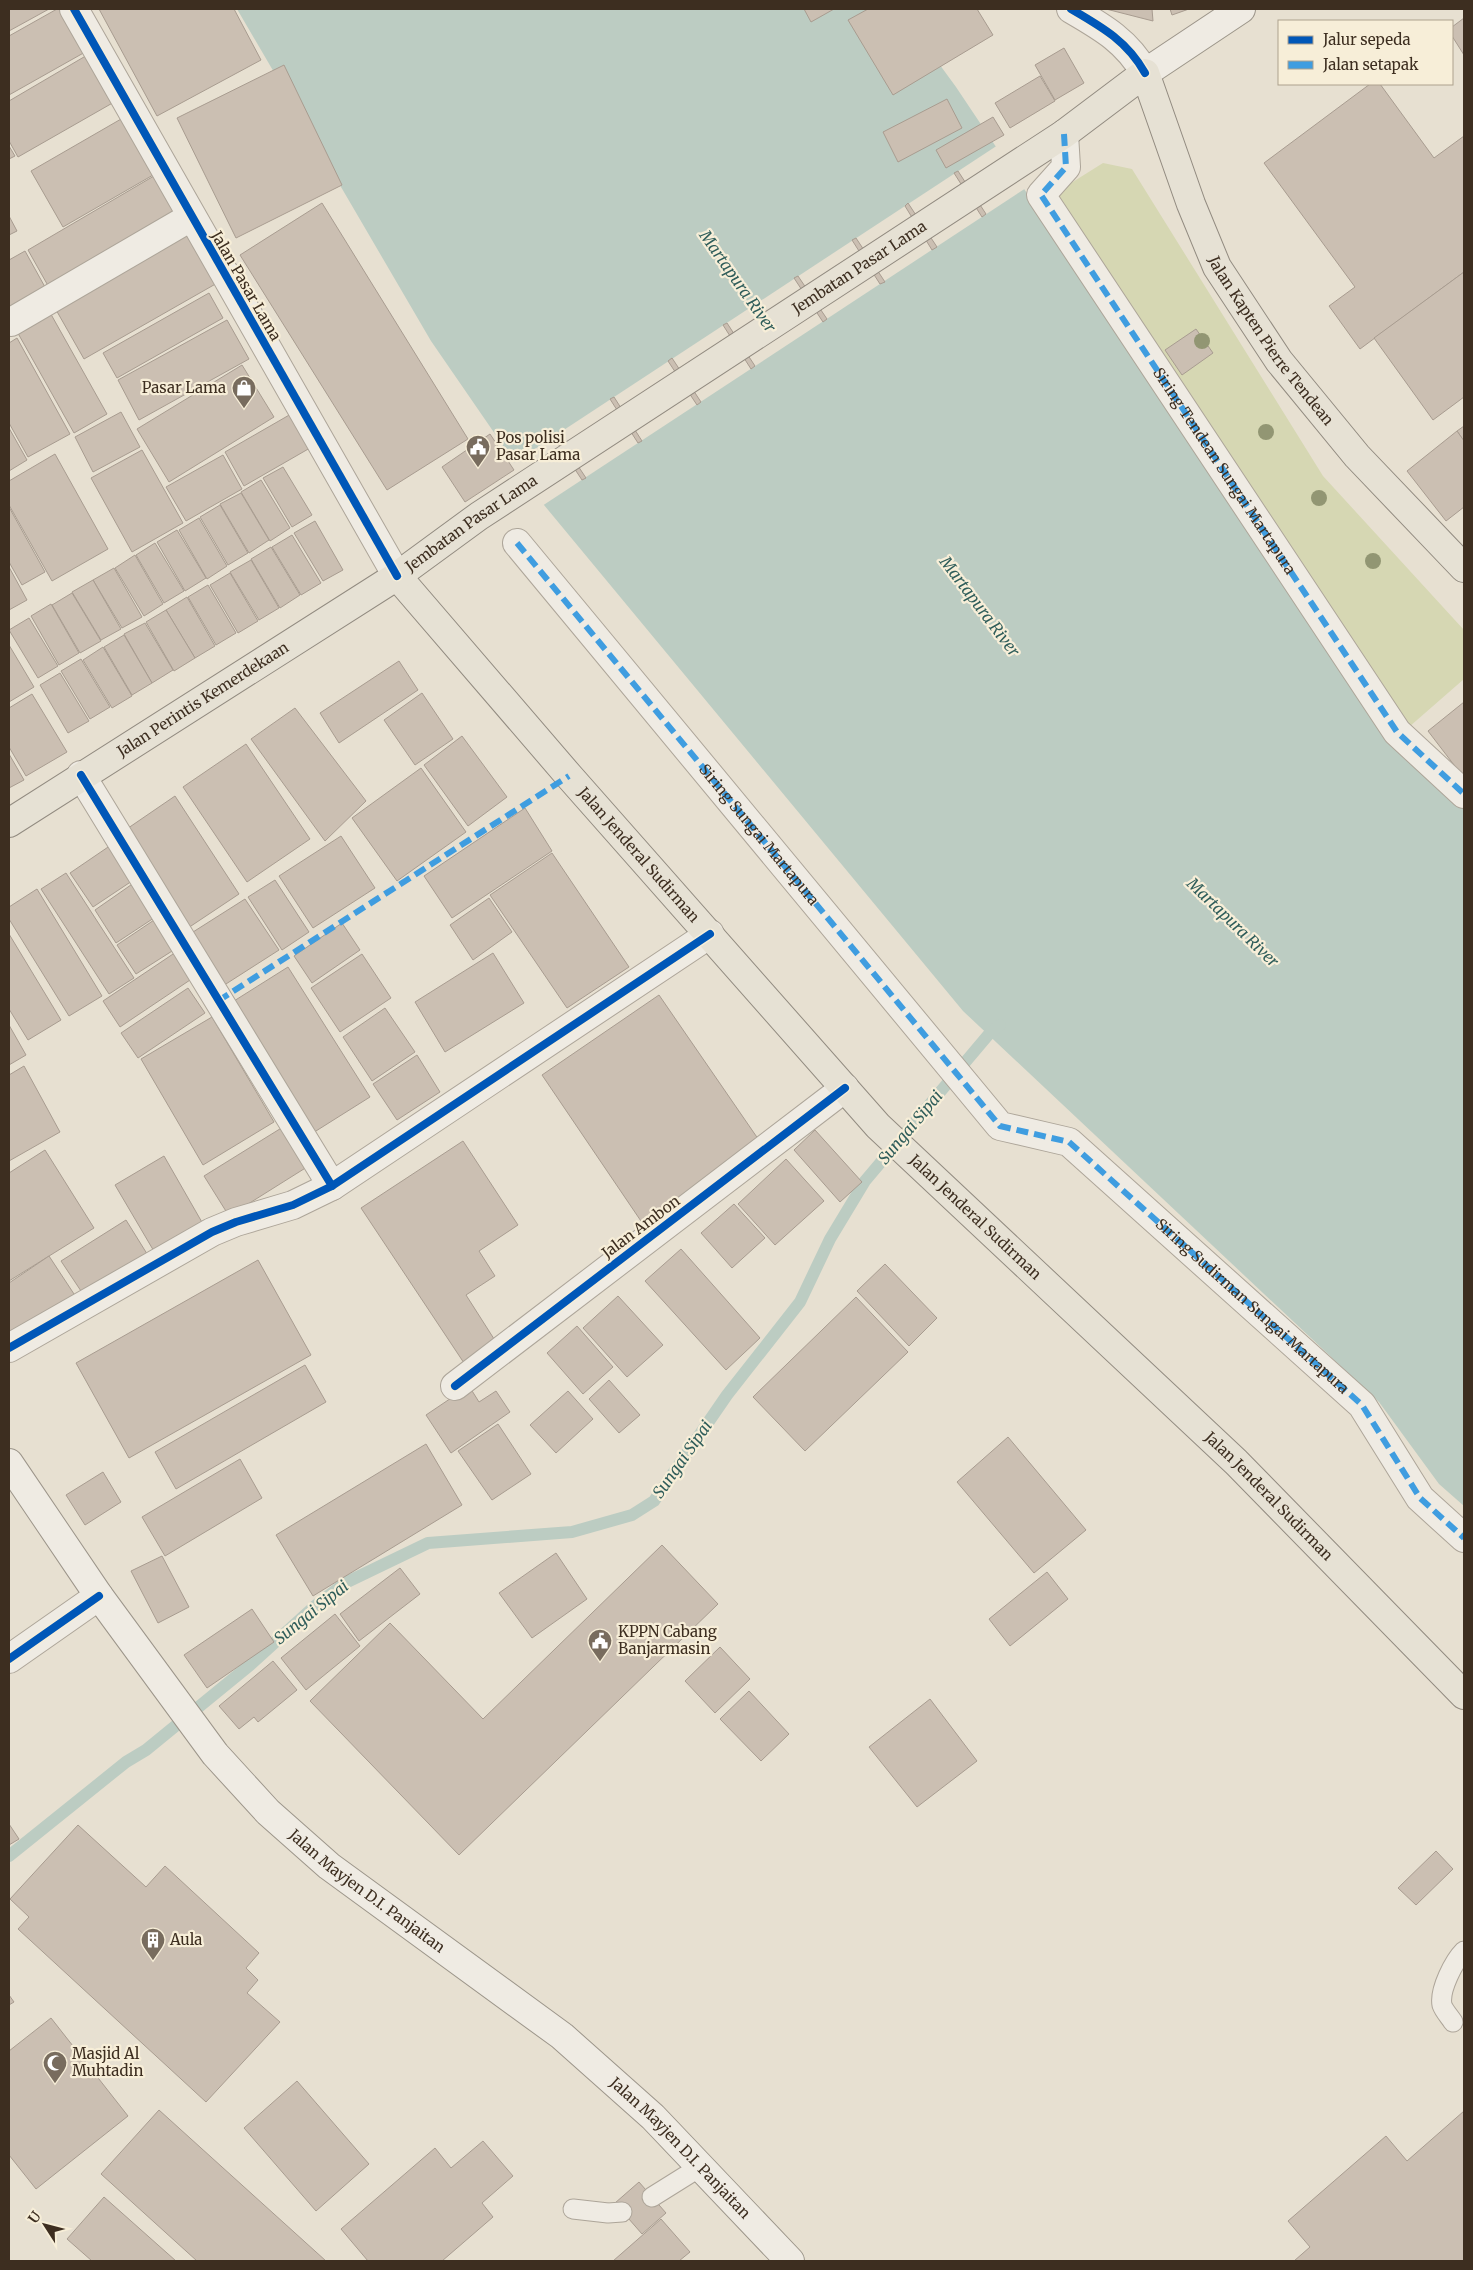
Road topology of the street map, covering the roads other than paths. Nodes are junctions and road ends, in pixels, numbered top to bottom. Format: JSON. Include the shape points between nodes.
{"nodes":[{"id":1,"x":74,"y":9,"type":"edge"},
{"id":2,"x":1070,"y":9,"type":"edge"},
{"id":3,"x":1241,"y":9,"type":"edge"},
{"id":4,"x":1145,"y":73,"type":"junction"},
{"id":5,"x":1054,"y":140,"type":"junction"},
{"id":6,"x":191,"y":217,"type":"junction"},
{"id":7,"x":11,"y":322,"type":"dead end"},
{"id":8,"x":517,"y":542,"type":"dead end"},
{"id":9,"x":1464,"y":568,"type":"edge"},
{"id":10,"x":397,"y":576,"type":"junction"},
{"id":11,"x":81,"y":776,"type":"junction"},
{"id":12,"x":1464,"y":794,"type":"edge"},
{"id":13,"x":9,"y":823,"type":"edge"},
{"id":14,"x":710,"y":934,"type":"junction"},
{"id":15,"x":845,"y":1088,"type":"junction"},
{"id":16,"x":1000,"y":1126,"type":"joint"},
{"id":17,"x":332,"y":1186,"type":"junction"},
{"id":18,"x":9,"y":1348,"type":"edge"},
{"id":19,"x":454,"y":1386,"type":"dead end"},
{"id":20,"x":9,"y":1463,"type":"edge"},
{"id":21,"x":1464,"y":1538,"type":"edge"},
{"id":22,"x":99,"y":1596,"type":"junction"},
{"id":23,"x":9,"y":1659,"type":"edge"},
{"id":24,"x":1464,"y":1695,"type":"edge"},
{"id":25,"x":1464,"y":1951,"type":"edge"},
{"id":26,"x":1453,"y":2022,"type":"dead end"},
{"id":27,"x":700,"y":2167,"type":"junction"},
{"id":28,"x":652,"y":2197,"type":"dead end"},
{"id":29,"x":573,"y":2209,"type":"dead end"},
{"id":30,"x":622,"y":2212,"type":"dead end"},
{"id":31,"x":790,"y":2261,"type":"edge"}],
"edges":[{"from":1,"to":6,"type":"street","name":"Jalan Pasar Lama"},
{"from":2,"to":4,"type":"street","via":[[1119,40],[1135,55]]},
{"from":3,"to":4,"type":"street"},
{"from":4,"to":5,"type":"main road","name":"Jembatan Pasar Lama"},
{"from":4,"to":9,"type":"main road","name":"Jalan Kapten Pierre Tendean","via":[[1217,267],[1279,361],[1357,456]]},
{"from":5,"to":10,"type":"main road","name":"Jembatan Pasar Lama","via":[[478,516]]},
{"from":5,"to":12,"type":"street","name":"Siring Tendean Sungai Martapura","via":[[1066,167],[1041,195],[1397,732]]},
{"from":6,"to":7,"type":"street"},
{"from":6,"to":10,"type":"street","name":"Jalan Pasar Lama"},
{"from":8,"to":16,"type":"street","name":"Siring Sungai Martapura"},
{"from":10,"to":11,"type":"main road","name":"Jalan Perintis Kemerdekaan"},
{"from":10,"to":14,"type":"main road","name":"Jalan Jenderal Sudirman","via":[[568,776]]},
{"from":11,"to":13,"type":"main road","name":"Jalan Perintis Kemerdekaan"},
{"from":11,"to":17,"type":"street"},
{"from":14,"to":15,"type":"main road","name":"Jalan Jenderal Sudirman"},
{"from":14,"to":17,"type":"street"},
{"from":15,"to":19,"type":"street","name":"Jalan Ambon"},
{"from":15,"to":24,"type":"main road","name":"Jalan Jenderal Sudirman","via":[[878,1126],[1236,1462]]},
{"from":16,"to":21,"type":"street","name":"Siring Sudirman Sungai Martapura","via":[[1069,1142],[1076,1148],[1362,1405],[1420,1498]]},
{"from":17,"to":18,"type":"street","via":[[293,1205],[212,1232]]},
{"from":20,"to":22,"type":"street","name":"Jalan Mayjen D.I. Panjaitan"},
{"from":22,"to":23,"type":"street"},
{"from":22,"to":27,"type":"street","name":"Jalan Mayjen D.I. Panjaitan","via":[[216,1754],[268,1812],[329,1866],[562,2036],[653,2117]]},
{"from":25,"to":26,"type":"lane","via":[[1444,1986],[1442,2005]]},
{"from":27,"to":28,"type":"lane"},
{"from":27,"to":31,"type":"street","name":"Jalan Mayjen D.I. Panjaitan"},
{"from":29,"to":30,"type":"lane"}]}
